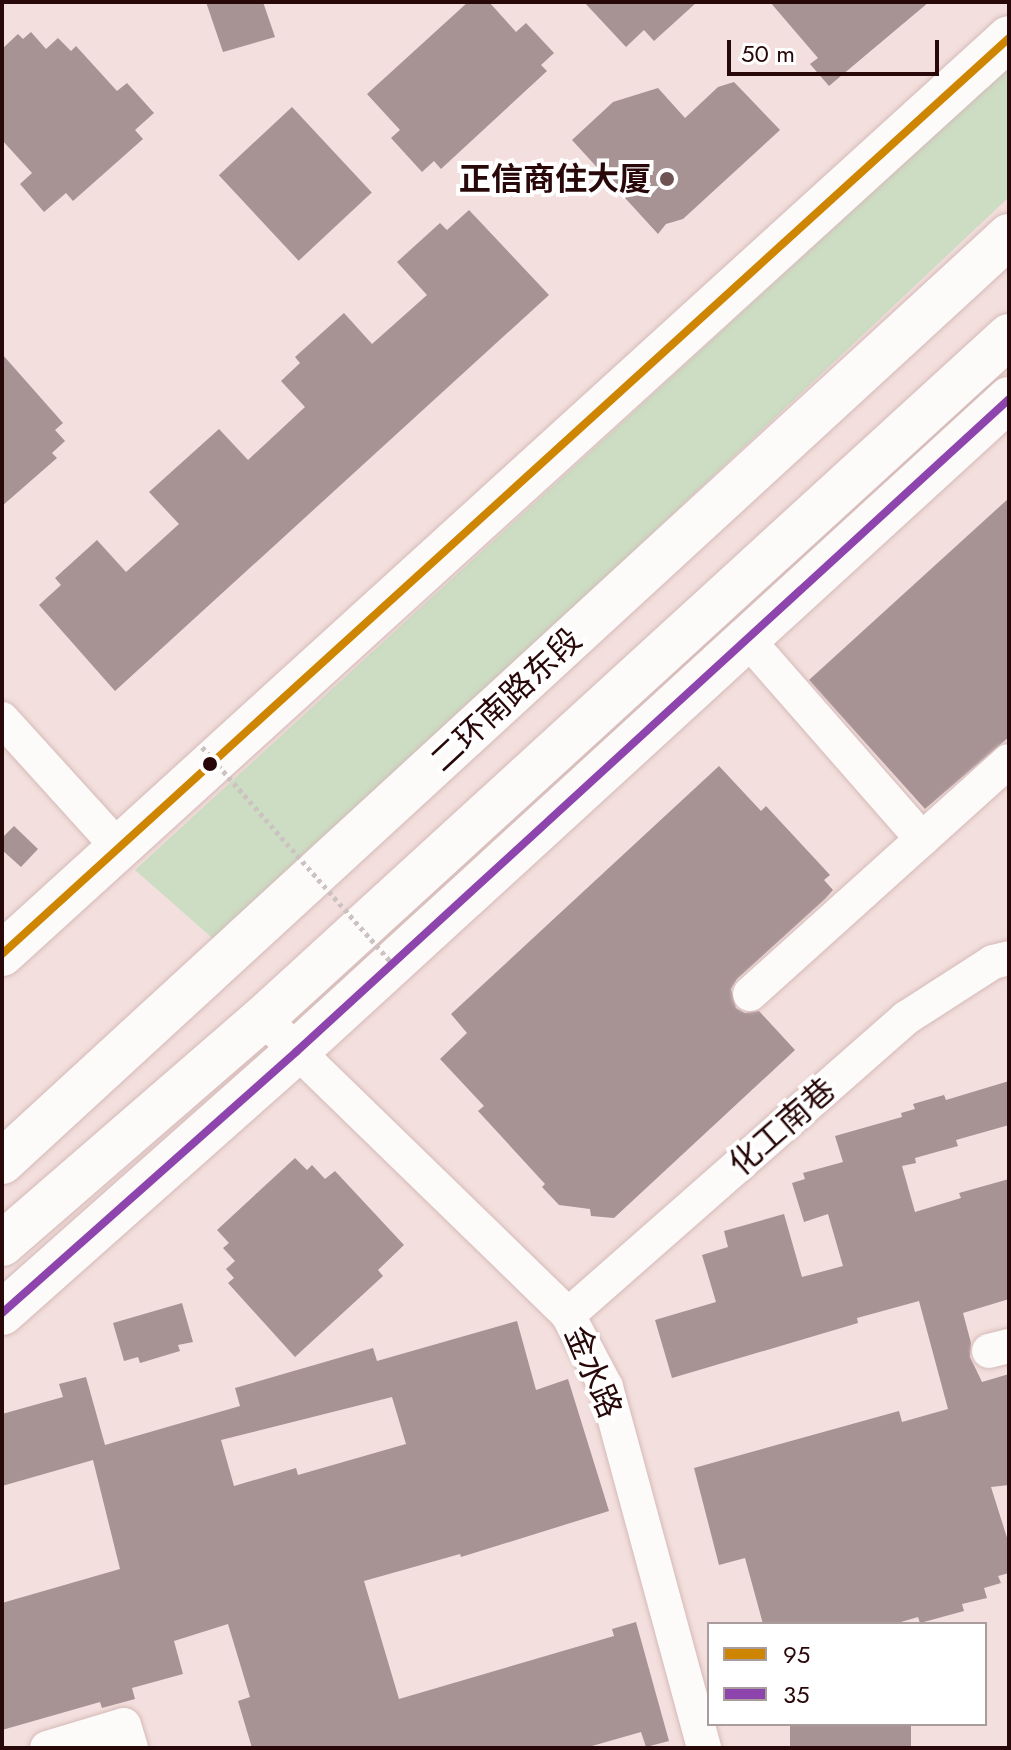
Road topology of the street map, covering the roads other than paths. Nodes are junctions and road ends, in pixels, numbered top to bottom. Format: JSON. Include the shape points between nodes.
{"nodes":[{"id":1,"x":1009,"y":38,"type":"edge"},
{"id":2,"x":1009,"y":236,"type":"edge"},
{"id":3,"x":1009,"y":336,"type":"edge"},
{"id":4,"x":1009,"y":399,"type":"edge"},
{"id":5,"x":747,"y":639,"type":"junction"},
{"id":6,"x":2,"y":719,"type":"edge"},
{"id":7,"x":1009,"y":761,"type":"edge"},
{"id":8,"x":922,"y":839,"type":"junction"},
{"id":9,"x":118,"y":847,"type":"junction"},
{"id":10,"x":2,"y":954,"type":"edge"},
{"id":11,"x":1009,"y":958,"type":"edge"},
{"id":12,"x":750,"y":994,"type":"dead end"},
{"id":13,"x":263,"y":1018,"type":"junction"},
{"id":14,"x":296,"y":1052,"type":"junction"},
{"id":15,"x":10,"y":1152,"type":"edge"},
{"id":16,"x":70,"y":1183,"type":"junction"},
{"id":17,"x":2,"y":1244,"type":"edge"},
{"id":18,"x":2,"y":1276,"type":"edge"},
{"id":19,"x":2,"y":1313,"type":"edge"},
{"id":20,"x":568,"y":1315,"type":"junction"},
{"id":21,"x":47,"y":1748,"type":"edge"},
{"id":22,"x":131,"y":1748,"type":"edge"},
{"id":23,"x":704,"y":1748,"type":"edge"}],
"edges":[{"from":1,"to":9,"type":"main road"},
{"from":2,"to":15,"type":"main road","name":"二环南路东段"},
{"from":3,"to":13,"type":"main road"},
{"from":4,"to":5,"type":"main road"},
{"from":5,"to":8,"type":"street"},
{"from":5,"to":14,"type":"main road"},
{"from":6,"to":9,"type":"street"},
{"from":7,"to":8,"type":"street"},
{"from":8,"to":12,"type":"street"},
{"from":9,"to":10,"type":"main road"},
{"from":11,"to":20,"type":"street","name":"化工南巷","via":[[993,962],[906,1018]]},
{"from":13,"to":14,"type":"street","name":"金水路"},
{"from":13,"to":16,"type":"main road"},
{"from":14,"to":19,"type":"main road"},
{"from":14,"to":20,"type":"street","name":"金水路"},
{"from":16,"to":17,"type":"main road"},
{"from":16,"to":18,"type":"main road"},
{"from":20,"to":23,"type":"street","name":"金水路","via":[[606,1387]]},
{"from":21,"to":22,"type":"street","via":[[124,1725]]}]}
